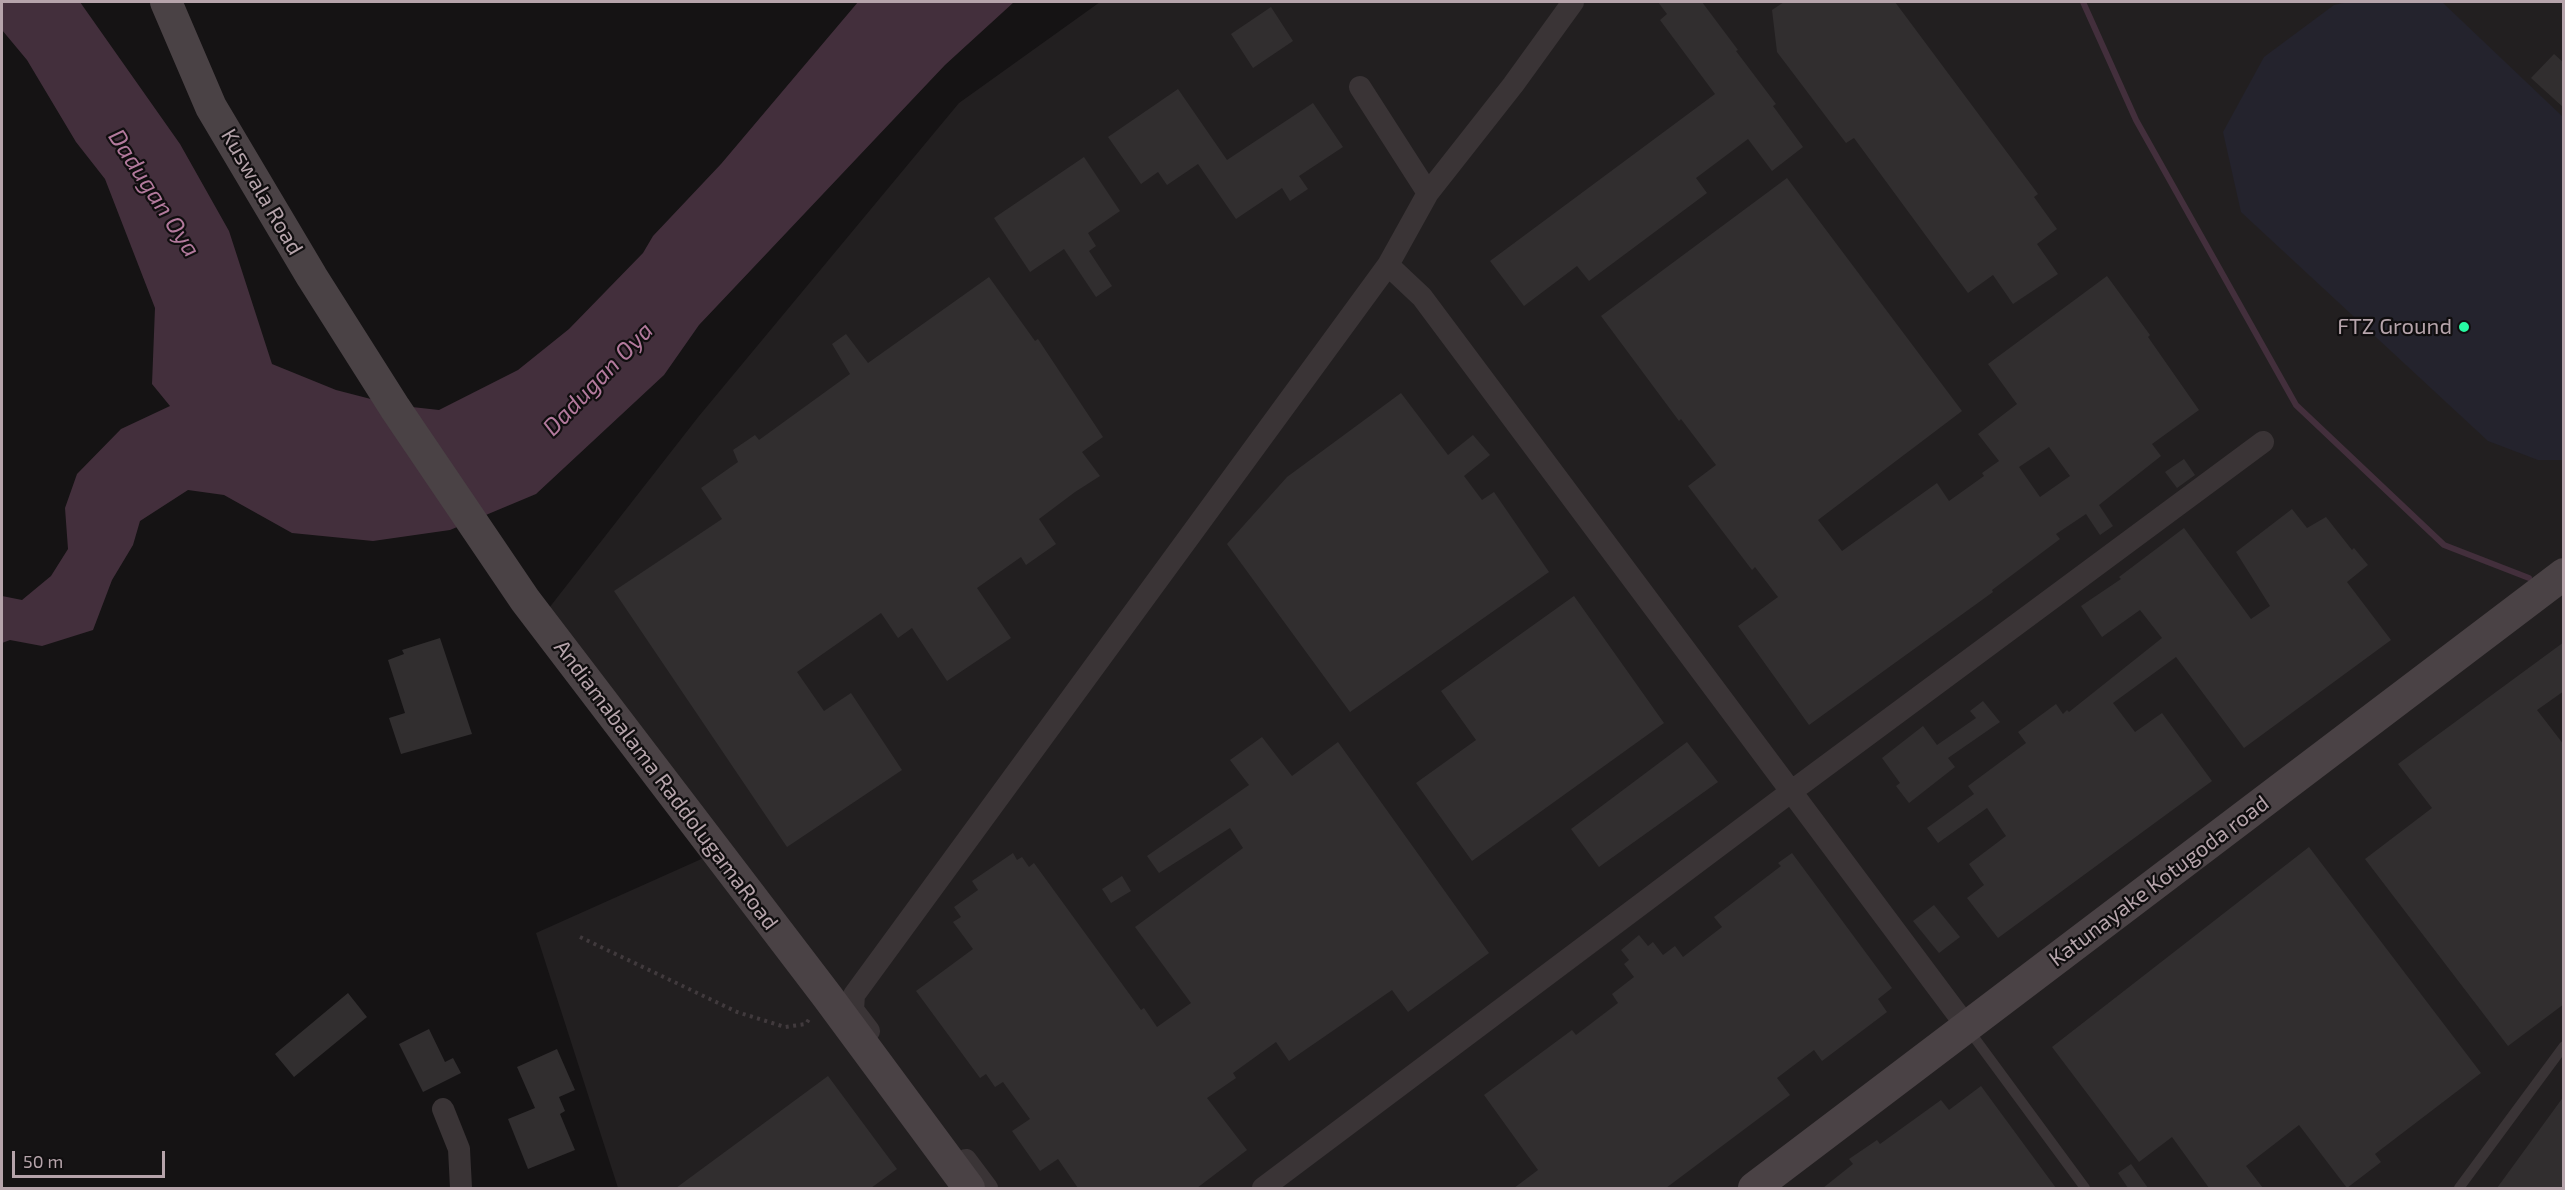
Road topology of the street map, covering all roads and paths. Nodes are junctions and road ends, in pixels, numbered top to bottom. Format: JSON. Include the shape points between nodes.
{"nodes":[{"id":1,"x":166,"y":2,"type":"edge"},
{"id":2,"x":1573,"y":2,"type":"edge"},
{"id":3,"x":1360,"y":87,"type":"dead end"},
{"id":4,"x":1428,"y":193,"type":"junction"},
{"id":5,"x":1388,"y":265,"type":"junction"},
{"id":6,"x":372,"y":375,"type":"joint"},
{"id":7,"x":2263,"y":442,"type":"dead end"},
{"id":8,"x":2564,"y":573,"type":"edge"},
{"id":9,"x":1792,"y":791,"type":"junction"},
{"id":10,"x":580,"y":937,"type":"dead end"},
{"id":11,"x":827,"y":996,"type":"junction"},
{"id":12,"x":1967,"y":1027,"type":"junction"},
{"id":13,"x":2564,"y":1046,"type":"edge"},
{"id":14,"x":443,"y":1109,"type":"dead end"},
{"id":15,"x":461,"y":1188,"type":"edge"},
{"id":16,"x":969,"y":1188,"type":"edge"},
{"id":17,"x":987,"y":1188,"type":"edge"},
{"id":18,"x":1263,"y":1188,"type":"edge"},
{"id":19,"x":1754,"y":1188,"type":"edge"},
{"id":20,"x":2085,"y":1188,"type":"edge"},
{"id":21,"x":2459,"y":1188,"type":"edge"}],
"edges":[{"from":1,"to":6,"type":"street","name":"Kuswala Road","via":[[211,107]]},
{"from":2,"to":4,"type":"street"},
{"from":3,"to":4,"type":"street"},
{"from":4,"to":5,"type":"street"},
{"from":5,"to":9,"type":"street","via":[[1422,297]]},
{"from":5,"to":17,"type":"street","via":[[854,995],[853,1010]]},
{"from":6,"to":11,"type":"street","name":"Andiamabalama RaddolugamaRoad","via":[[525,600]]},
{"from":7,"to":9,"type":"street"},
{"from":8,"to":12,"type":"street","name":"Katunayake Kotugoda road"},
{"from":9,"to":12,"type":"street"},
{"from":9,"to":18,"type":"street"},
{"from":10,"to":11,"type":"path","via":[[737,1012],[785,1027],[806,1024]]},
{"from":11,"to":16,"type":"street","name":"Andiamabalama RaddolugamaRoad"},
{"from":12,"to":19,"type":"street","name":"Katunayake Kotugoda road"},
{"from":12,"to":20,"type":"lane"},
{"from":13,"to":21,"type":"lane"},
{"from":14,"to":15,"type":"street","via":[[459,1149]]}]}
